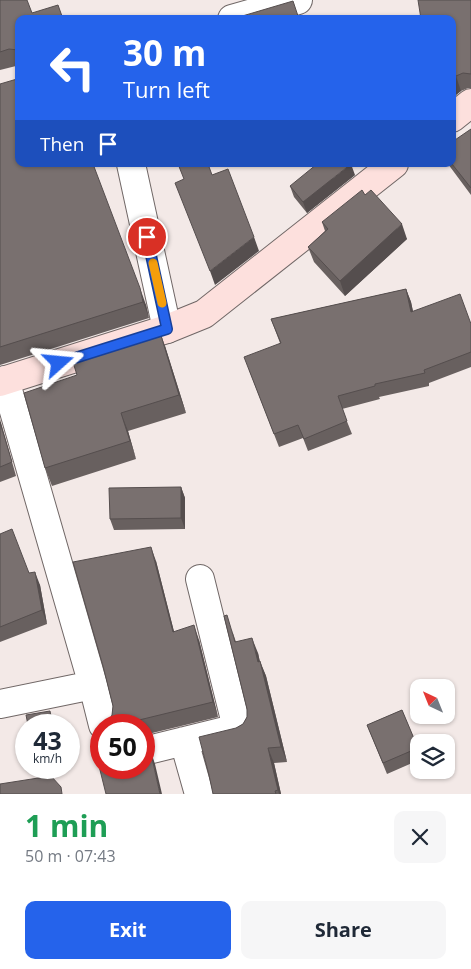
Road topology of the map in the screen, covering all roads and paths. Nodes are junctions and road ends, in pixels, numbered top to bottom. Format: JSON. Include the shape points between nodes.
{"nodes":[{"id":1,"x":298,"y":0,"type":"edge"},
{"id":2,"x":246,"y":15,"type":"edge"},
{"id":3,"x":471,"y":103,"type":"edge"},
{"id":4,"x":456,"y":115,"type":"edge"},
{"id":5,"x":133,"y":167,"type":"edge"},
{"id":6,"x":390,"y":167,"type":"edge"},
{"id":7,"x":167,"y":329,"type":"junction"},
{"id":8,"x":3,"y":381,"type":"edge"},
{"id":9,"x":200,"y":580,"type":"dead end"},
{"id":10,"x":93,"y":685,"type":"junction"},
{"id":11,"x":0,"y":704,"type":"edge"},
{"id":12,"x":100,"y":714,"type":"edge"},
{"id":13,"x":184,"y":741,"type":"junction"},
{"id":14,"x":155,"y":748,"type":"edge"},
{"id":15,"x":199,"y":794,"type":"edge"}],
"edges":[{"from":1,"to":2,"type":"street"},
{"from":3,"to":4,"type":"main road"},
{"from":5,"to":7,"type":"street"},
{"from":6,"to":7,"type":"main road","via":[[204,314]]},
{"from":7,"to":8,"type":"main road"},
{"from":8,"to":10,"type":"street"},
{"from":9,"to":13,"type":"street","via":[[236,728]]},
{"from":10,"to":11,"type":"street"},
{"from":10,"to":12,"type":"street"},
{"from":13,"to":14,"type":"street"},
{"from":13,"to":15,"type":"street"}]}
